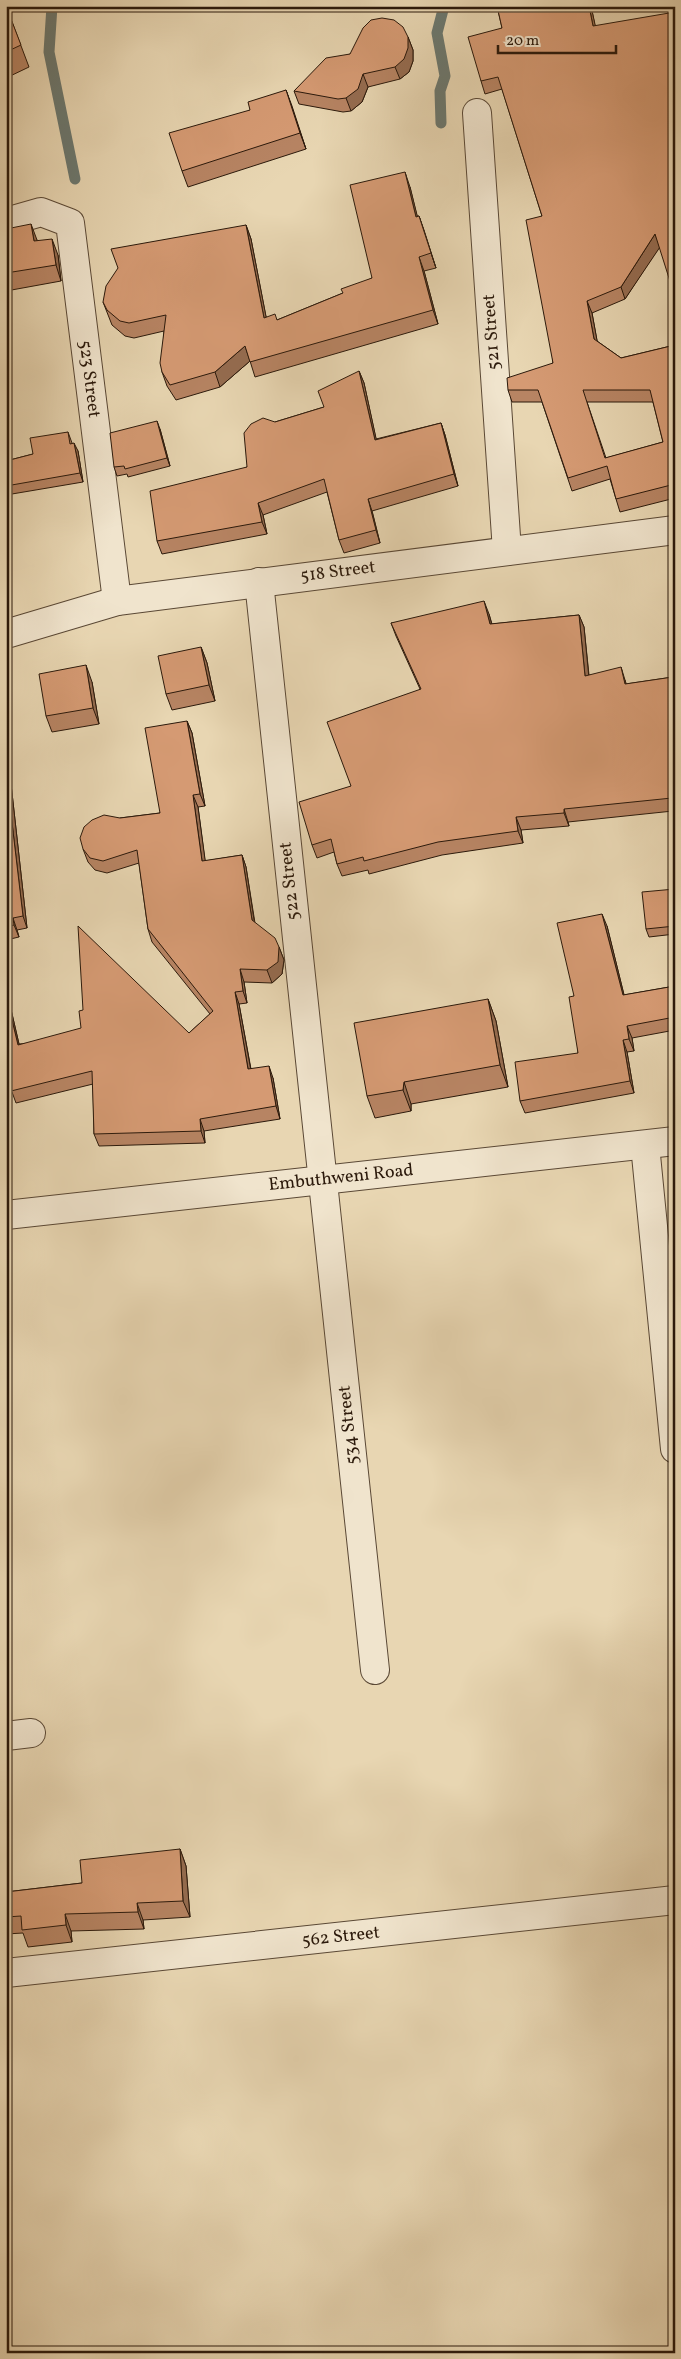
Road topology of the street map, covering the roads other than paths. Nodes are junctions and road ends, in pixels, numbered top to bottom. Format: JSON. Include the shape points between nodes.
{"nodes":[{"id":1,"x":476,"y":113,"type":"dead end"},
{"id":2,"x":6,"y":222,"type":"edge"},
{"id":3,"x":675,"y":530,"type":"edge"},
{"id":4,"x":507,"y":551,"type":"junction"},
{"id":5,"x":259,"y":582,"type":"junction"},
{"id":6,"x":117,"y":601,"type":"junction"},
{"id":7,"x":6,"y":634,"type":"edge"},
{"id":8,"x":675,"y":1141,"type":"edge"},
{"id":9,"x":645,"y":1144,"type":"junction"},
{"id":10,"x":323,"y":1180,"type":"junction"},
{"id":11,"x":6,"y":1215,"type":"edge"},
{"id":12,"x":675,"y":1449,"type":"edge"},
{"id":13,"x":375,"y":1670,"type":"dead end"},
{"id":14,"x":675,"y":1900,"type":"edge"},
{"id":15,"x":6,"y":1973,"type":"edge"}],
"edges":[{"from":1,"to":4,"type":"street","name":"521 Street"},
{"from":2,"to":6,"type":"street","name":"523 Street","via":[[41,212],[70,223]]},
{"from":3,"to":4,"type":"street","name":"518 Street"},
{"from":4,"to":5,"type":"street","name":"518 Street"},
{"from":5,"to":6,"type":"street","name":"518 Street"},
{"from":5,"to":10,"type":"street","name":"522 Street"},
{"from":6,"to":7,"type":"street","name":"518 Street"},
{"from":8,"to":9,"type":"street","name":"Embuthweni Road"},
{"from":9,"to":10,"type":"street","name":"Embuthweni Road"},
{"from":9,"to":12,"type":"street"},
{"from":10,"to":11,"type":"street","name":"Embuthweni Road"},
{"from":10,"to":13,"type":"street","name":"534 Street"},
{"from":14,"to":15,"type":"street","name":"562 Street"}]}
